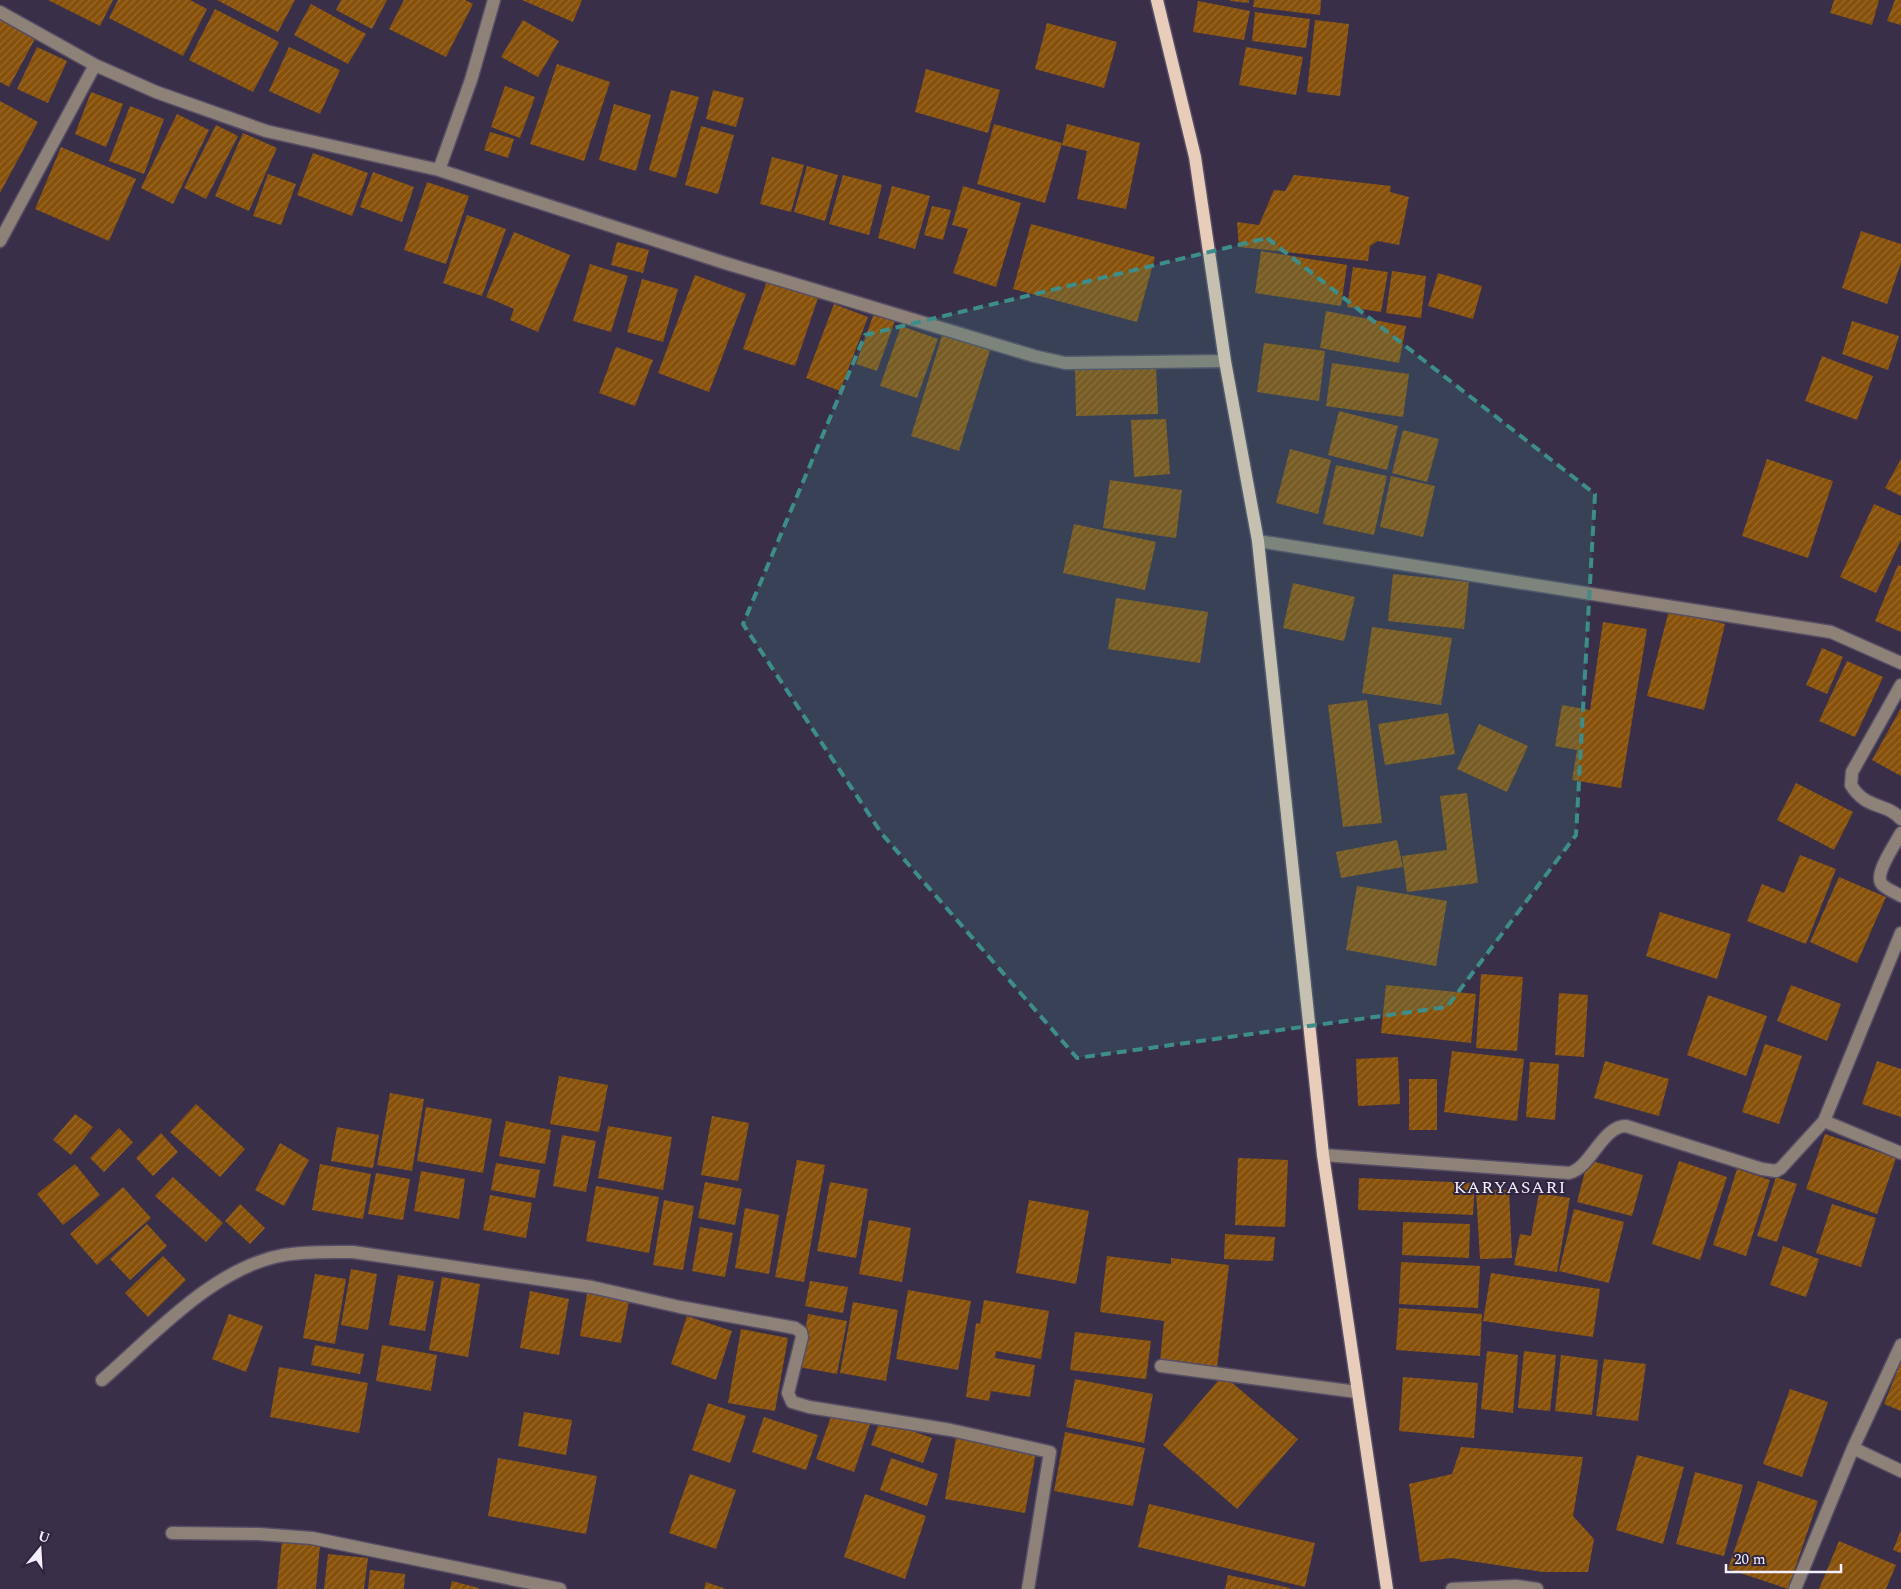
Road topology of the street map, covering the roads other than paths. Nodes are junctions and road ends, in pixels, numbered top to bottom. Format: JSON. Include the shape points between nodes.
{"nodes":[{"id":1,"x":494,"y":0,"type":"edge"},
{"id":2,"x":1157,"y":0,"type":"edge"},
{"id":3,"x":0,"y":12,"type":"edge"},
{"id":4,"x":95,"y":65,"type":"junction"},
{"id":5,"x":439,"y":170,"type":"junction"},
{"id":6,"x":0,"y":241,"type":"edge"},
{"id":7,"x":1225,"y":361,"type":"junction"},
{"id":8,"x":1258,"y":541,"type":"junction"},
{"id":9,"x":1901,"y":663,"type":"edge"},
{"id":10,"x":1901,"y":685,"type":"edge"},
{"id":11,"x":1901,"y":819,"type":"edge"},
{"id":12,"x":1901,"y":833,"type":"edge"},
{"id":13,"x":1901,"y":896,"type":"edge"},
{"id":14,"x":1901,"y":932,"type":"edge"},
{"id":15,"x":1824,"y":1120,"type":"junction"},
{"id":16,"x":1901,"y":1152,"type":"edge"},
{"id":17,"x":1323,"y":1155,"type":"junction"},
{"id":18,"x":1901,"y":1345,"type":"edge"},
{"id":19,"x":1161,"y":1366,"type":"dead end"},
{"id":20,"x":102,"y":1380,"type":"dead end"},
{"id":21,"x":1357,"y":1392,"type":"junction"},
{"id":22,"x":1853,"y":1448,"type":"junction"},
{"id":23,"x":1901,"y":1472,"type":"edge"},
{"id":24,"x":172,"y":1532,"type":"dead end"},
{"id":25,"x":560,"y":1589,"type":"edge"},
{"id":26,"x":1028,"y":1589,"type":"edge"},
{"id":27,"x":1386,"y":1589,"type":"edge"},
{"id":28,"x":1452,"y":1589,"type":"edge"},
{"id":29,"x":1537,"y":1589,"type":"edge"},
{"id":30,"x":1795,"y":1589,"type":"edge"}],
"edges":[{"from":1,"to":5,"type":"street","via":[[471,80]]},
{"from":2,"to":7,"type":"main road","via":[[1195,157]]},
{"from":3,"to":4,"type":"street"},
{"from":4,"to":5,"type":"street","via":[[156,92],[266,132]]},
{"from":4,"to":6,"type":"street"},
{"from":5,"to":7,"type":"street","via":[[725,262],[1042,358],[1065,363]]},
{"from":7,"to":8,"type":"main road"},
{"from":8,"to":9,"type":"street","via":[[1830,632]]},
{"from":8,"to":17,"type":"main road"},
{"from":10,"to":11,"type":"street","via":[[1852,772],[1850,785],[1864,801],[1896,813]]},
{"from":12,"to":13,"type":"street","via":[[1880,877],[1885,886]]},
{"from":14,"to":15,"type":"street"},
{"from":15,"to":16,"type":"street"},
{"from":15,"to":17,"type":"street","via":[[1776,1171],[1626,1126],[1618,1127],[1577,1170],[1569,1173]]},
{"from":17,"to":21,"type":"main road"},
{"from":18,"to":22,"type":"street"},
{"from":19,"to":21,"type":"street"},
{"from":20,"to":26,"type":"street","via":[[217,1281],[283,1255],[322,1252],[352,1252],[592,1287],[795,1328],[802,1337],[788,1393],[792,1402],[951,1430],[1050,1452]]},
{"from":21,"to":27,"type":"main road"},
{"from":22,"to":23,"type":"street"},
{"from":22,"to":30,"type":"street"},
{"from":24,"to":25,"type":"street","via":[[312,1538]]},
{"from":28,"to":29,"type":"street","via":[[1516,1586]]}]}
